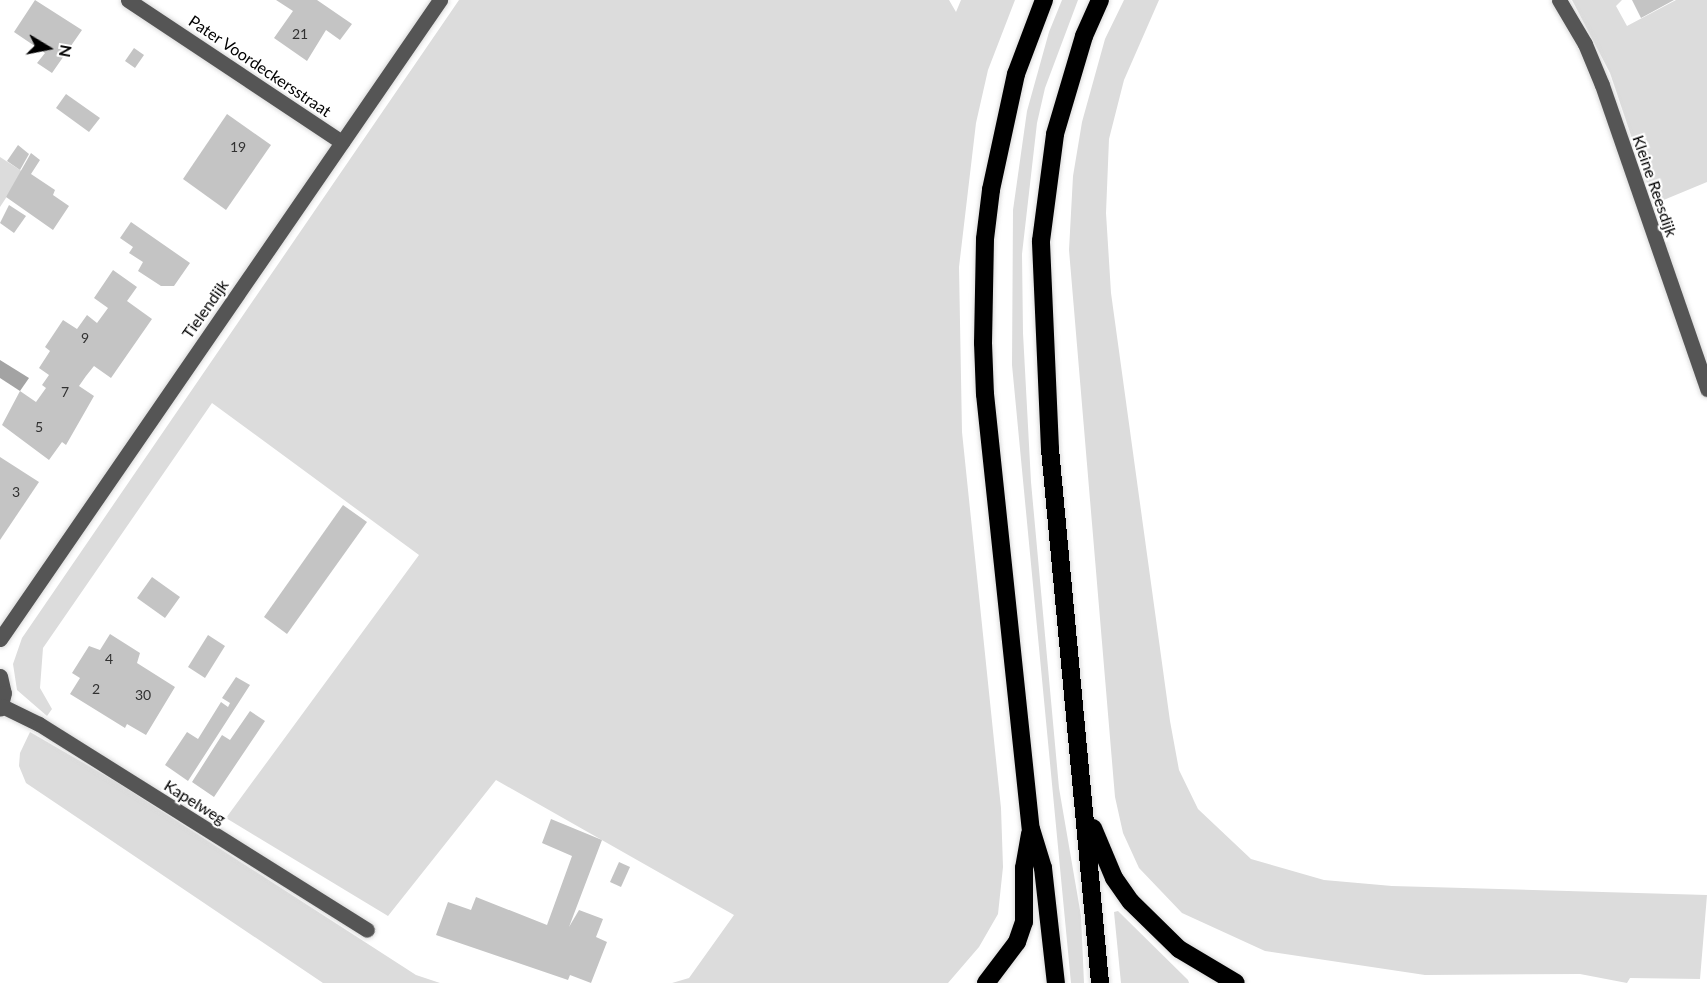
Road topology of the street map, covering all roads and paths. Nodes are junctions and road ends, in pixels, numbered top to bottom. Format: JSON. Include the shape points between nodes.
{"nodes":[{"id":1,"x":128,"y":0,"type":"edge"},
{"id":2,"x":440,"y":0,"type":"edge"},
{"id":3,"x":1044,"y":0,"type":"edge"},
{"id":4,"x":1100,"y":0,"type":"edge"},
{"id":5,"x":1559,"y":0,"type":"edge"},
{"id":6,"x":342,"y":142,"type":"junction"},
{"id":7,"x":1707,"y":389,"type":"edge"},
{"id":8,"x":0,"y":639,"type":"edge"},
{"id":9,"x":0,"y":676,"type":"edge"},
{"id":10,"x":1,"y":708,"type":"edge"},
{"id":11,"x":1086,"y":812,"type":"junction"},
{"id":12,"x":1031,"y":829,"type":"junction"},
{"id":13,"x":367,"y":930,"type":"dead end"},
{"id":14,"x":986,"y":983,"type":"edge"},
{"id":15,"x":1056,"y":983,"type":"edge"},
{"id":16,"x":1100,"y":983,"type":"edge"},
{"id":17,"x":1236,"y":983,"type":"edge"}],
"edges":[{"from":1,"to":6,"type":"street","name":"Pater Voordeckersstraat"},
{"from":2,"to":6,"type":"street","name":"Tielendijk"},
{"from":3,"to":12,"type":"highway","via":[[1016,74],[1003,127],[985,239],[984,288],[985,394]]},
{"from":4,"to":11,"type":"highway","via":[[1084,36],[1055,134],[1041,241],[1050,449]]},
{"from":5,"to":7,"type":"street","name":"Kleine Reesdijk","via":[[1585,44],[1602,85]]},
{"from":6,"to":8,"type":"street","name":"Tielendijk"},
{"from":9,"to":10,"type":"street","via":[[4,693]]},
{"from":10,"to":13,"type":"street","name":"Kapelweg","via":[[39,724]]},
{"from":11,"to":16,"type":"highway"},
{"from":11,"to":17,"type":"highway","via":[[1114,878],[1131,902],[1179,949]]},
{"from":12,"to":14,"type":"highway","via":[[1024,868],[1024,922],[1017,942]]},
{"from":12,"to":15,"type":"highway","via":[[1043,868]]}]}
